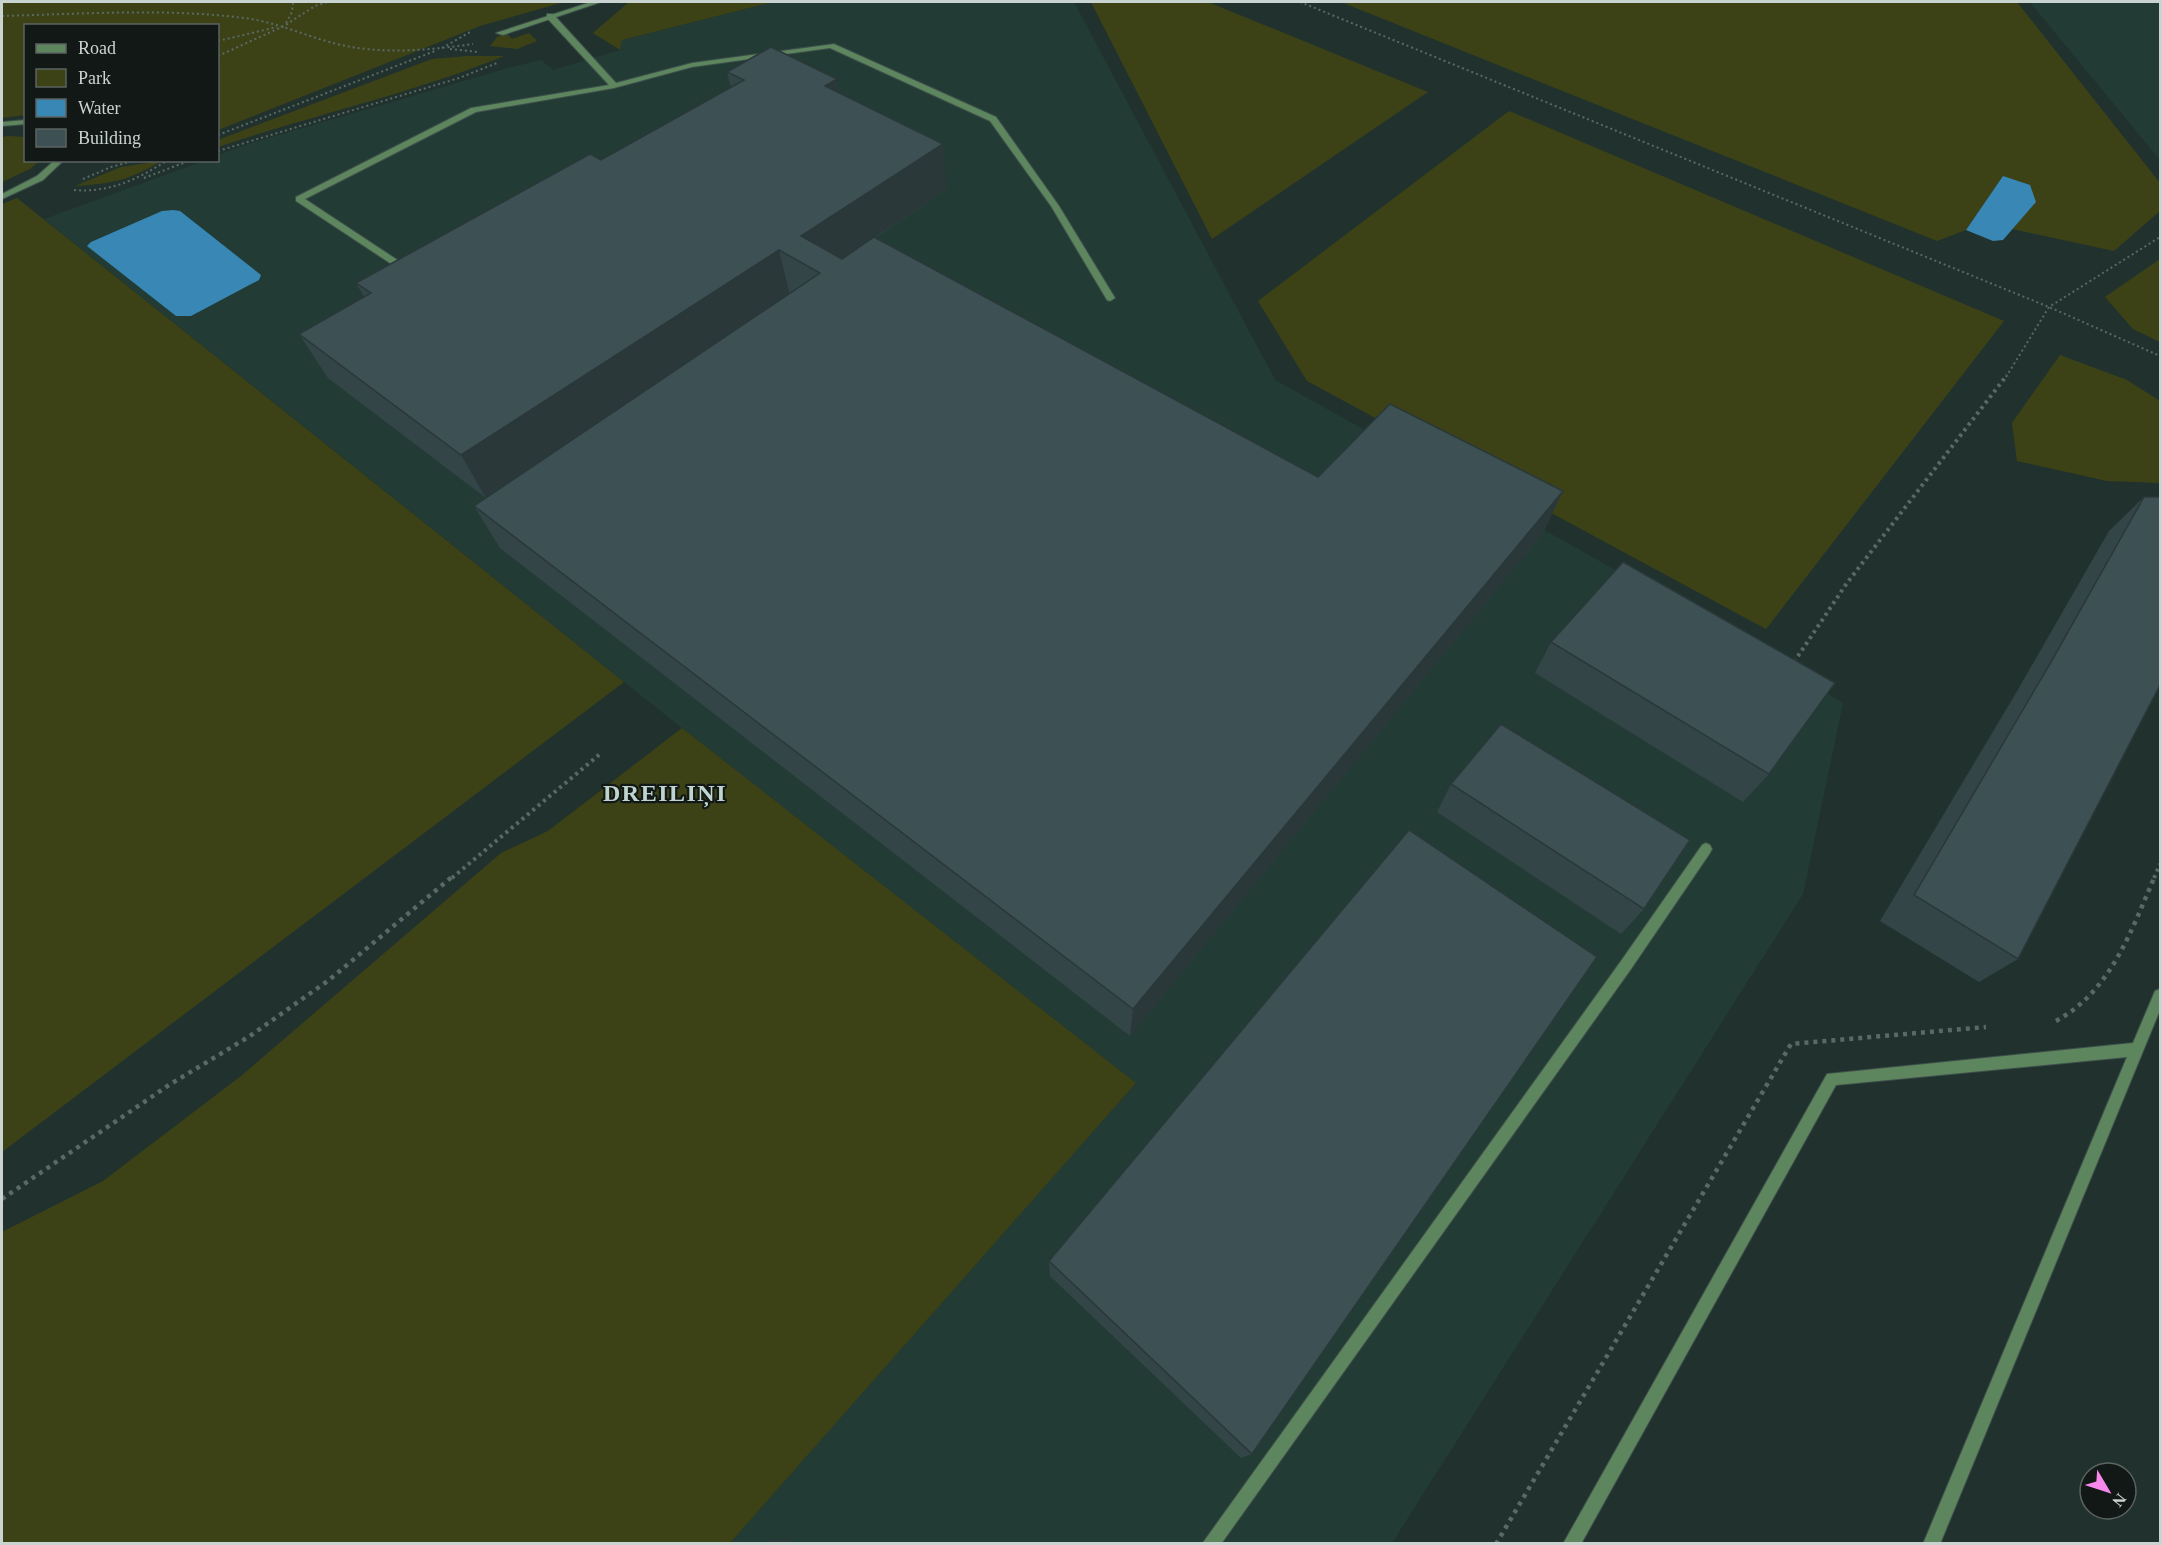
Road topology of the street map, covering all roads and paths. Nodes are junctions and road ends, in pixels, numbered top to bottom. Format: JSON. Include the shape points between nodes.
{"nodes":[{"id":1,"x":293,"y":2,"type":"edge"},
{"id":2,"x":328,"y":2,"type":"edge"},
{"id":3,"x":597,"y":2,"type":"edge"},
{"id":4,"x":1300,"y":2,"type":"edge"},
{"id":5,"x":2,"y":16,"type":"edge"},
{"id":6,"x":550,"y":16,"type":"junction"},
{"id":7,"x":284,"y":26,"type":"junction"},
{"id":8,"x":500,"y":33,"type":"dead end"},
{"id":9,"x":219,"y":41,"type":"edge"},
{"id":10,"x":219,"y":56,"type":"edge"},
{"id":11,"x":498,"y":63,"type":"dead end"},
{"id":12,"x":614,"y":86,"type":"junction"},
{"id":13,"x":24,"y":122,"type":"edge"},
{"id":14,"x":2,"y":124,"type":"edge"},
{"id":15,"x":219,"y":135,"type":"edge"},
{"id":16,"x":219,"y":151,"type":"edge"},
{"id":17,"x":58,"y":162,"type":"edge"},
{"id":18,"x":115,"y":162,"type":"edge"},
{"id":19,"x":165,"y":162,"type":"edge"},
{"id":20,"x":186,"y":162,"type":"edge"},
{"id":21,"x":111,"y":167,"type":"dead end"},
{"id":22,"x":135,"y":181,"type":"junction"},
{"id":23,"x":72,"y":190,"type":"dead end"},
{"id":24,"x":2,"y":196,"type":"edge"},
{"id":25,"x":2160,"y":237,"type":"edge"},
{"id":26,"x":405,"y":269,"type":"edge"},
{"id":27,"x":1110,"y":298,"type":"dead end"},
{"id":28,"x":2049,"y":307,"type":"junction"},
{"id":29,"x":2160,"y":356,"type":"edge"},
{"id":30,"x":1793,"y":662,"type":"edge"},
{"id":31,"x":600,"y":754,"type":"dead end"},
{"id":32,"x":1706,"y":849,"type":"dead end"},
{"id":33,"x":2160,"y":995,"type":"edge"},
{"id":34,"x":2138,"y":1049,"type":"junction"},
{"id":35,"x":2,"y":1199,"type":"edge"},
{"id":36,"x":1210,"y":1544,"type":"edge"},
{"id":37,"x":1571,"y":1544,"type":"edge"},
{"id":38,"x":1931,"y":1544,"type":"edge"}],
"edges":[{"from":1,"to":7,"type":"path"},
{"from":2,"to":7,"type":"path"},
{"from":3,"to":6,"type":"street"},
{"from":4,"to":28,"type":"path"},
{"from":5,"to":7,"type":"path","via":[[165,13],[246,18]]},
{"from":6,"to":8,"type":"street"},
{"from":6,"to":12,"type":"street"},
{"from":7,"to":9,"type":"path"},
{"from":7,"to":10,"type":"path"},
{"from":7,"to":15,"type":"path","via":[[347,46],[440,49]]},
{"from":11,"to":16,"type":"path"},
{"from":12,"to":26,"type":"street","via":[[474,110],[299,199]]},
{"from":12,"to":27,"type":"street","via":[[692,65],[831,46],[993,119],[1055,206]]},
{"from":13,"to":14,"type":"street"},
{"from":17,"to":24,"type":"street","via":[[40,178]]},
{"from":18,"to":21,"type":"path"},
{"from":19,"to":22,"type":"path"},
{"from":20,"to":22,"type":"path"},
{"from":22,"to":23,"type":"path","via":[[107,189]]},
{"from":25,"to":28,"type":"path"},
{"from":28,"to":29,"type":"path"},
{"from":28,"to":30,"type":"path","via":[[2001,385],[1847,584]]},
{"from":31,"to":35,"type":"path","via":[[329,980]]},
{"from":32,"to":36,"type":"street"},
{"from":33,"to":34,"type":"street"},
{"from":34,"to":37,"type":"street","via":[[1832,1079]]},
{"from":34,"to":38,"type":"street"}]}
